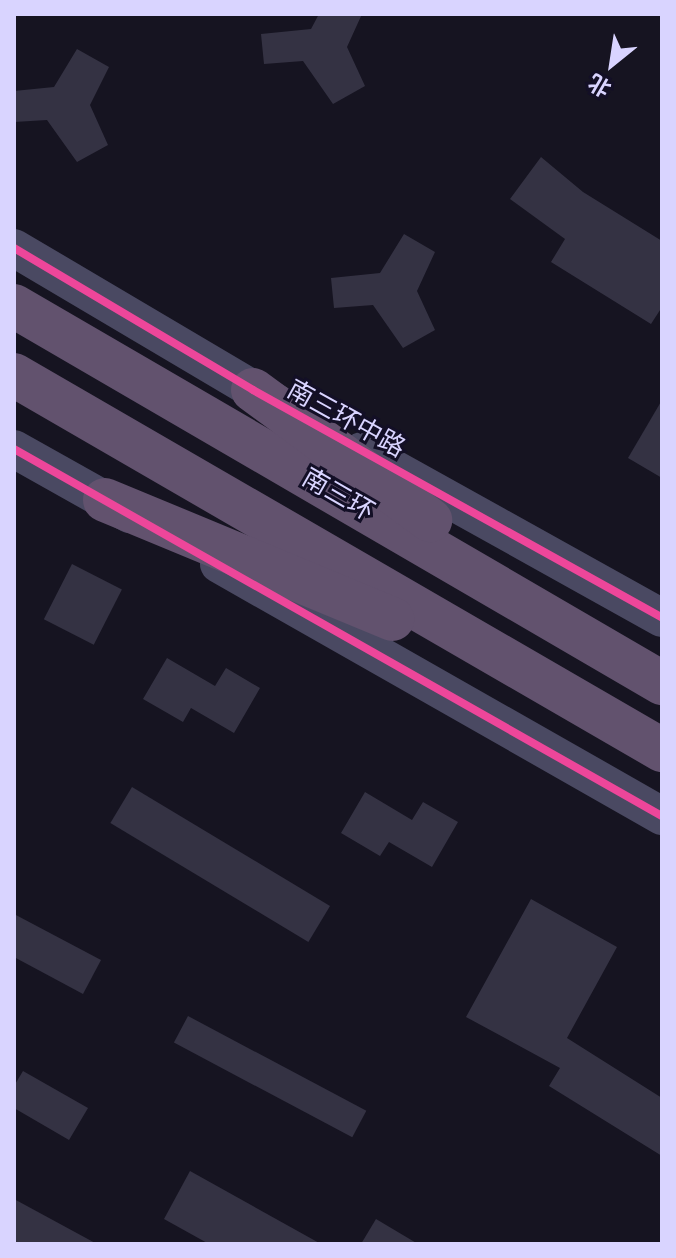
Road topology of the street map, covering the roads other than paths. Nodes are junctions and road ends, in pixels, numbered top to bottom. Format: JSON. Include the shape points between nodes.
{"nodes":[{"id":1,"x":14,"y":248,"type":"edge"},
{"id":2,"x":21,"y":310,"type":"edge"},
{"id":3,"x":14,"y":375,"type":"edge"},
{"id":4,"x":253,"y":390,"type":"junction"},
{"id":5,"x":14,"y":449,"type":"edge"},
{"id":6,"x":105,"y":500,"type":"junction"},
{"id":7,"x":662,"y":618,"type":"edge"},
{"id":8,"x":644,"y":673,"type":"edge"},
{"id":9,"x":560,"y":690,"type":"junction"},
{"id":10,"x":662,"y":750,"type":"edge"},
{"id":11,"x":662,"y":816,"type":"edge"}],
"edges":[{"from":1,"to":4,"type":"street","name":"南三环中路"},
{"from":2,"to":8,"type":"highway","name":"南三环"},
{"from":3,"to":9,"type":"highway"},
{"from":4,"to":7,"type":"street","name":"南三环中路"},
{"from":4,"to":8,"type":"highway"},
{"from":5,"to":6,"type":"street"},
{"from":6,"to":9,"type":"highway"},
{"from":6,"to":11,"type":"street"},
{"from":9,"to":10,"type":"highway"}]}
